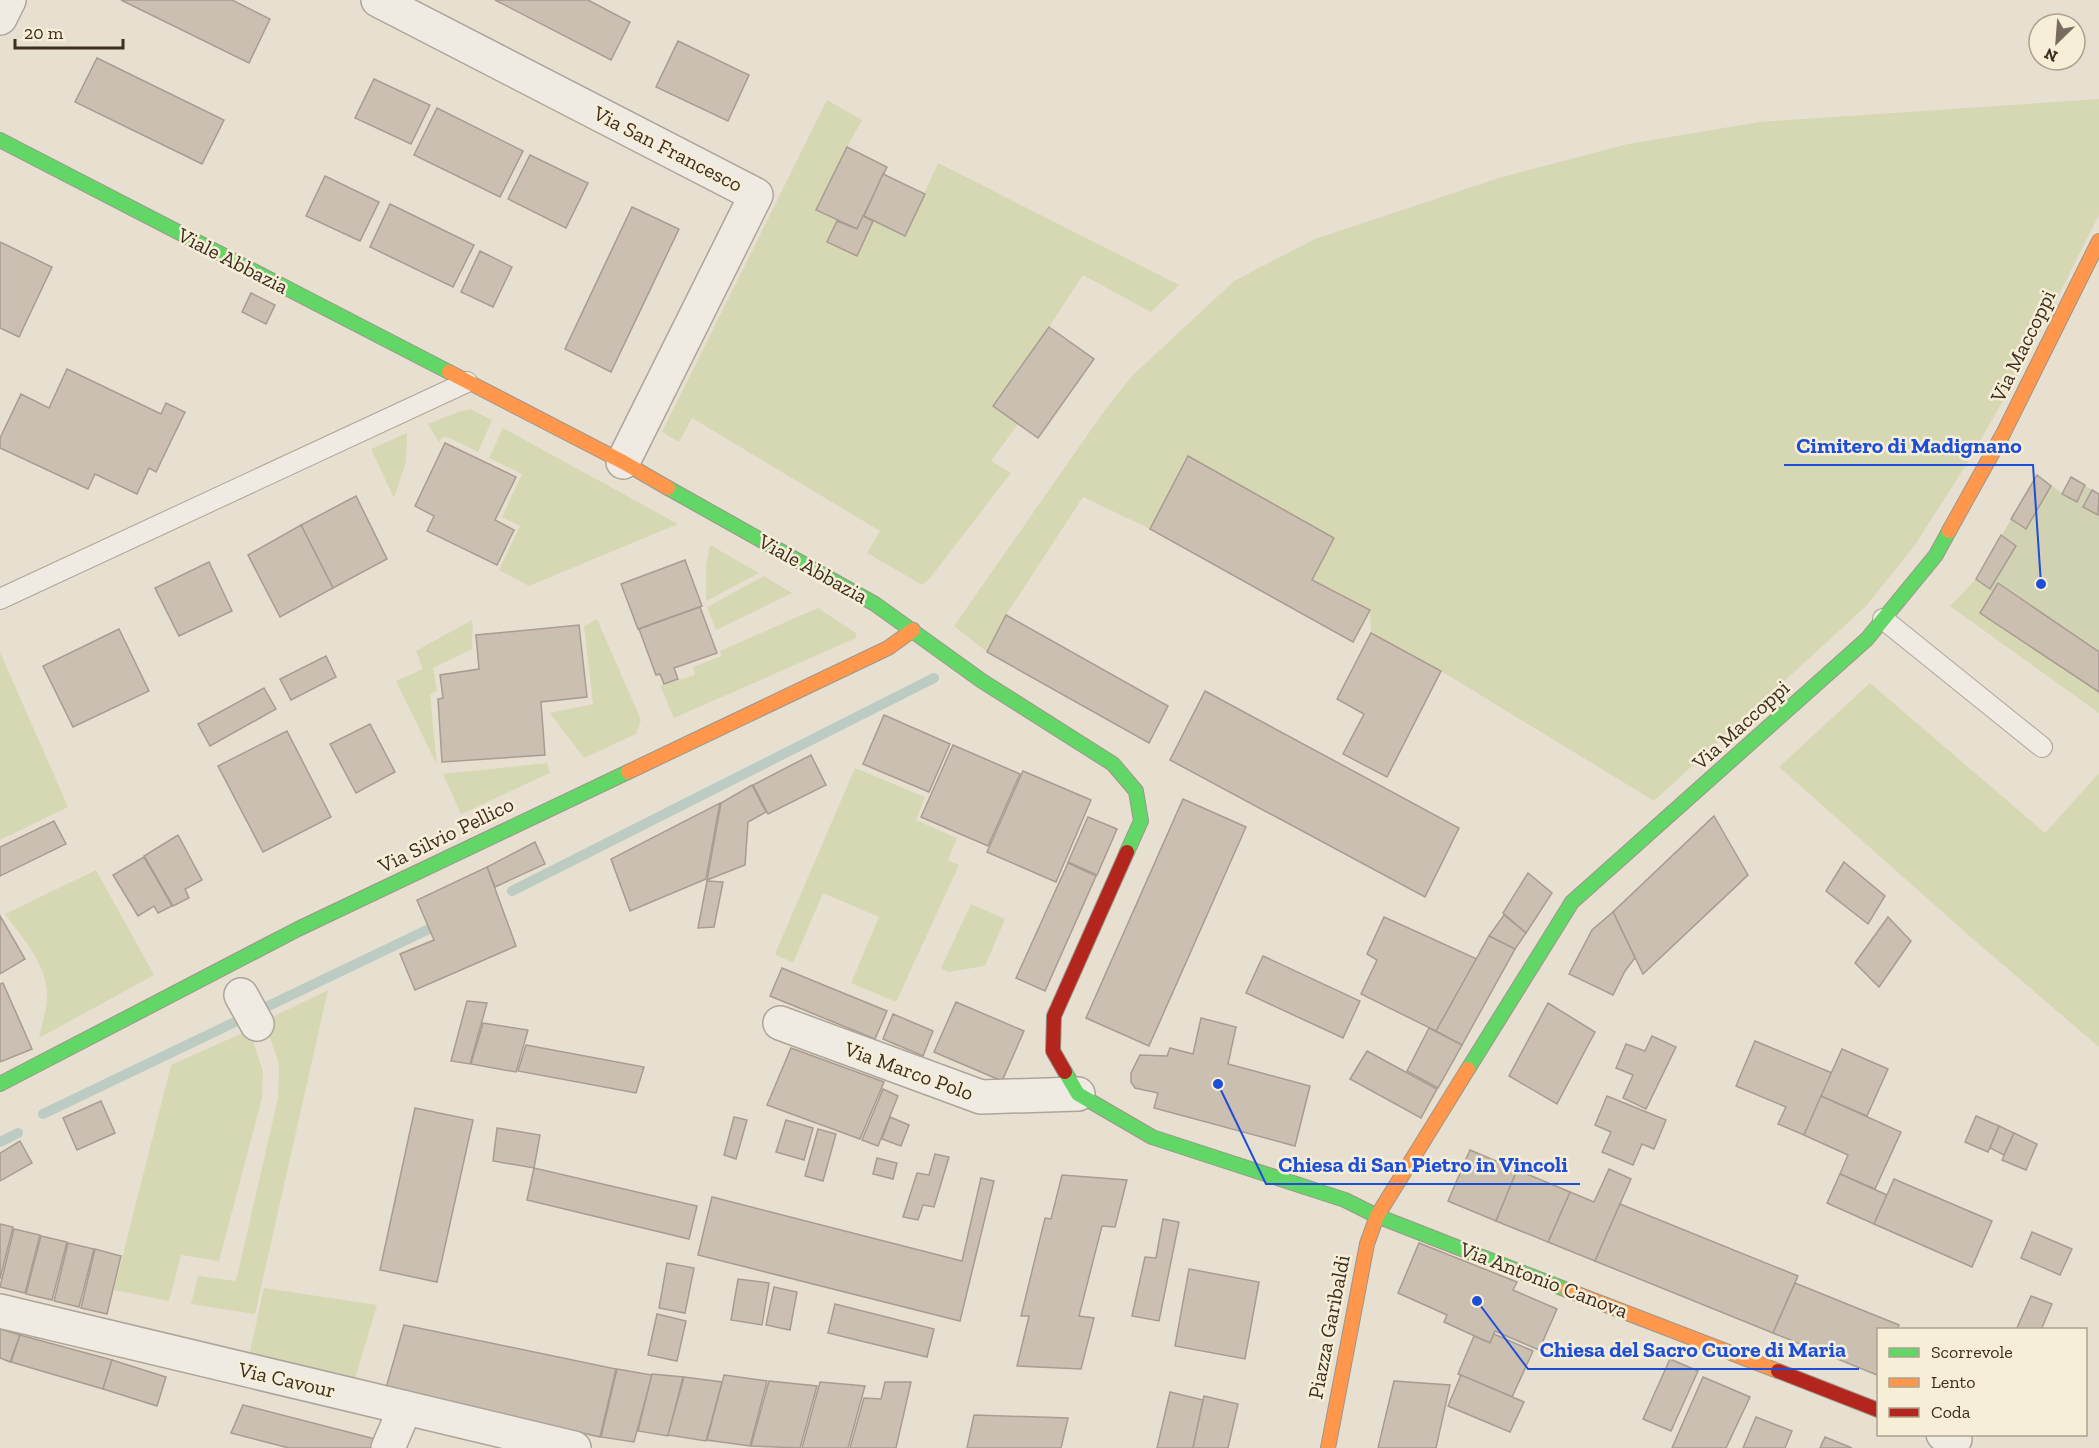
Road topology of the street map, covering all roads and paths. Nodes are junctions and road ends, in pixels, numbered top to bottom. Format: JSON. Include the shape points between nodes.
{"nodes":[{"id":1,"x":9,"y":0,"type":"edge"},
{"id":2,"x":378,"y":0,"type":"edge"},
{"id":3,"x":0,"y":18,"type":"edge"},
{"id":4,"x":0,"y":140,"type":"edge"},
{"id":5,"x":2099,"y":240,"type":"edge"},
{"id":6,"x":467,"y":382,"type":"junction"},
{"id":7,"x":623,"y":462,"type":"junction"},
{"id":8,"x":0,"y":599,"type":"edge"},
{"id":9,"x":1883,"y":619,"type":"junction"},
{"id":10,"x":913,"y":630,"type":"junction"},
{"id":11,"x":2042,"y":747,"type":"dead end"},
{"id":12,"x":241,"y":995,"type":"dead end"},
{"id":13,"x":256,"y":1023,"type":"dead end"},
{"id":14,"x":780,"y":1023,"type":"dead end"},
{"id":15,"x":0,"y":1084,"type":"edge"},
{"id":16,"x":1078,"y":1094,"type":"junction"},
{"id":17,"x":1377,"y":1216,"type":"junction"},
{"id":18,"x":0,"y":1311,"type":"edge"},
{"id":19,"x":405,"y":1408,"type":"junction"},
{"id":20,"x":1877,"y":1410,"type":"edge"},
{"id":21,"x":388,"y":1448,"type":"edge"},
{"id":22,"x":574,"y":1448,"type":"edge"},
{"id":23,"x":1328,"y":1448,"type":"edge"}],
"edges":[{"from":1,"to":3,"type":"street"},
{"from":2,"to":7,"type":"street","name":"Via San Francesco","via":[[756,195]]},
{"from":4,"to":6,"type":"street","name":"Viale Abbazia"},
{"from":5,"to":9,"type":"street","name":"Via Maccoppi","via":[[2003,434],[1936,555]]},
{"from":6,"to":7,"type":"street","name":"Viale Abbazia"},
{"from":6,"to":8,"type":"lane"},
{"from":7,"to":10,"type":"street","name":"Viale Abbazia","via":[[875,604]]},
{"from":9,"to":11,"type":"lane"},
{"from":9,"to":17,"type":"street","name":"Via Maccoppi","via":[[1868,639],[1572,902]]},
{"from":10,"to":15,"type":"street","name":"Via Silvio Pellico","via":[[888,648],[298,929]]},
{"from":10,"to":16,"type":"street","name":"Viale Abbazia","via":[[982,681],[1113,764],[1136,791],[1141,820],[1054,1016],[1053,1051]]},
{"from":12,"to":13,"type":"street"},
{"from":14,"to":16,"type":"street","name":"Via Marco Polo","via":[[981,1097]]},
{"from":16,"to":17,"type":"street","name":"Via Antonio Canova","via":[[1152,1137],[1345,1200]]},
{"from":17,"to":20,"type":"street","name":"Via Antonio Canova"},
{"from":17,"to":23,"type":"street","name":"Piazza Garibaldi","via":[[1367,1244]]},
{"from":18,"to":19,"type":"street","name":"Via Cavour"},
{"from":19,"to":21,"type":"street"},
{"from":19,"to":22,"type":"street","name":"Via Cavour"}]}
